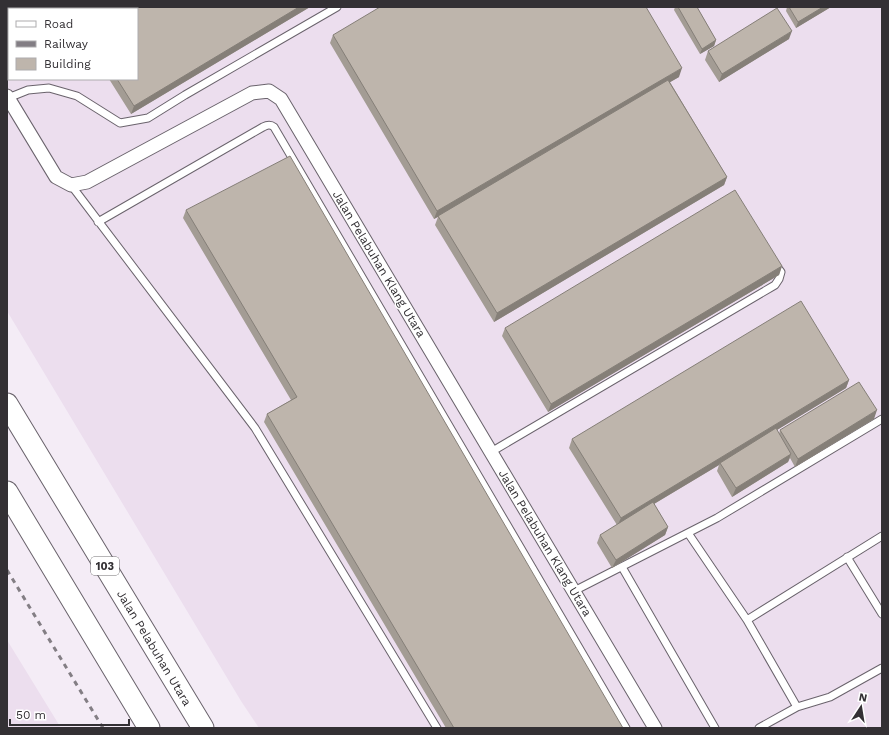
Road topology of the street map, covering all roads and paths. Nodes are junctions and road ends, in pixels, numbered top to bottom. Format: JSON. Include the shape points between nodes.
{"nodes":[{"id":1,"x":337,"y":7,"type":"edge"},
{"id":2,"x":8,"y":97,"type":"edge"},
{"id":3,"x":71,"y":186,"type":"junction"},
{"id":4,"x":98,"y":222,"type":"junction"},
{"id":5,"x":772,"y":259,"type":"edge"},
{"id":6,"x":7,"y":404,"type":"edge"},
{"id":7,"x":882,"y":419,"type":"edge"},
{"id":8,"x":491,"y":452,"type":"junction"},
{"id":9,"x":7,"y":492,"type":"edge"},
{"id":10,"x":688,"y":533,"type":"junction"},
{"id":11,"x":882,"y":536,"type":"edge"},
{"id":12,"x":848,"y":557,"type":"junction"},
{"id":13,"x":622,"y":567,"type":"junction"},
{"id":14,"x":574,"y":591,"type":"junction"},
{"id":15,"x":882,"y":614,"type":"edge"},
{"id":16,"x":747,"y":620,"type":"junction"},
{"id":17,"x":882,"y":668,"type":"edge"},
{"id":18,"x":797,"y":707,"type":"junction"},
{"id":19,"x":149,"y":728,"type":"edge"},
{"id":20,"x":203,"y":728,"type":"edge"},
{"id":21,"x":437,"y":728,"type":"edge"},
{"id":22,"x":626,"y":728,"type":"edge"},
{"id":23,"x":655,"y":728,"type":"edge"},
{"id":24,"x":715,"y":728,"type":"edge"},
{"id":25,"x":759,"y":728,"type":"edge"}],
"edges":[{"from":1,"to":2,"type":"lane","via":[[148,118],[120,123],[77,96],[49,88],[28,90]]},
{"from":2,"to":3,"type":"street","via":[[56,177]]},
{"from":3,"to":4,"type":"lane"},
{"from":3,"to":8,"type":"street","name":"Jalan Pelabuhan Klang Utara","via":[[87,182],[252,93],[269,91],[281,99]]},
{"from":4,"to":21,"type":"lane","via":[[255,428]]},
{"from":4,"to":22,"type":"lane","via":[[263,127],[274,127]]},
{"from":5,"to":8,"type":"lane","via":[[781,272],[775,285]]},
{"from":6,"to":20,"type":"main road","name":"Jalan Pelabuhan Utara","number":"103"},
{"from":7,"to":10,"type":"lane"},
{"from":8,"to":14,"type":"street","name":"Jalan Pelabuhan Klang Utara"},
{"from":9,"to":19,"type":"main road"},
{"from":10,"to":13,"type":"lane"},
{"from":10,"to":16,"type":"lane"},
{"from":11,"to":12,"type":"lane"},
{"from":12,"to":15,"type":"lane"},
{"from":12,"to":16,"type":"lane"},
{"from":13,"to":14,"type":"lane"},
{"from":13,"to":24,"type":"lane"},
{"from":14,"to":23,"type":"street","name":"Jalan Pelabuhan Klang Utara"},
{"from":16,"to":18,"type":"lane"},
{"from":17,"to":18,"type":"lane","via":[[830,697]]},
{"from":18,"to":25,"type":"lane"}]}
